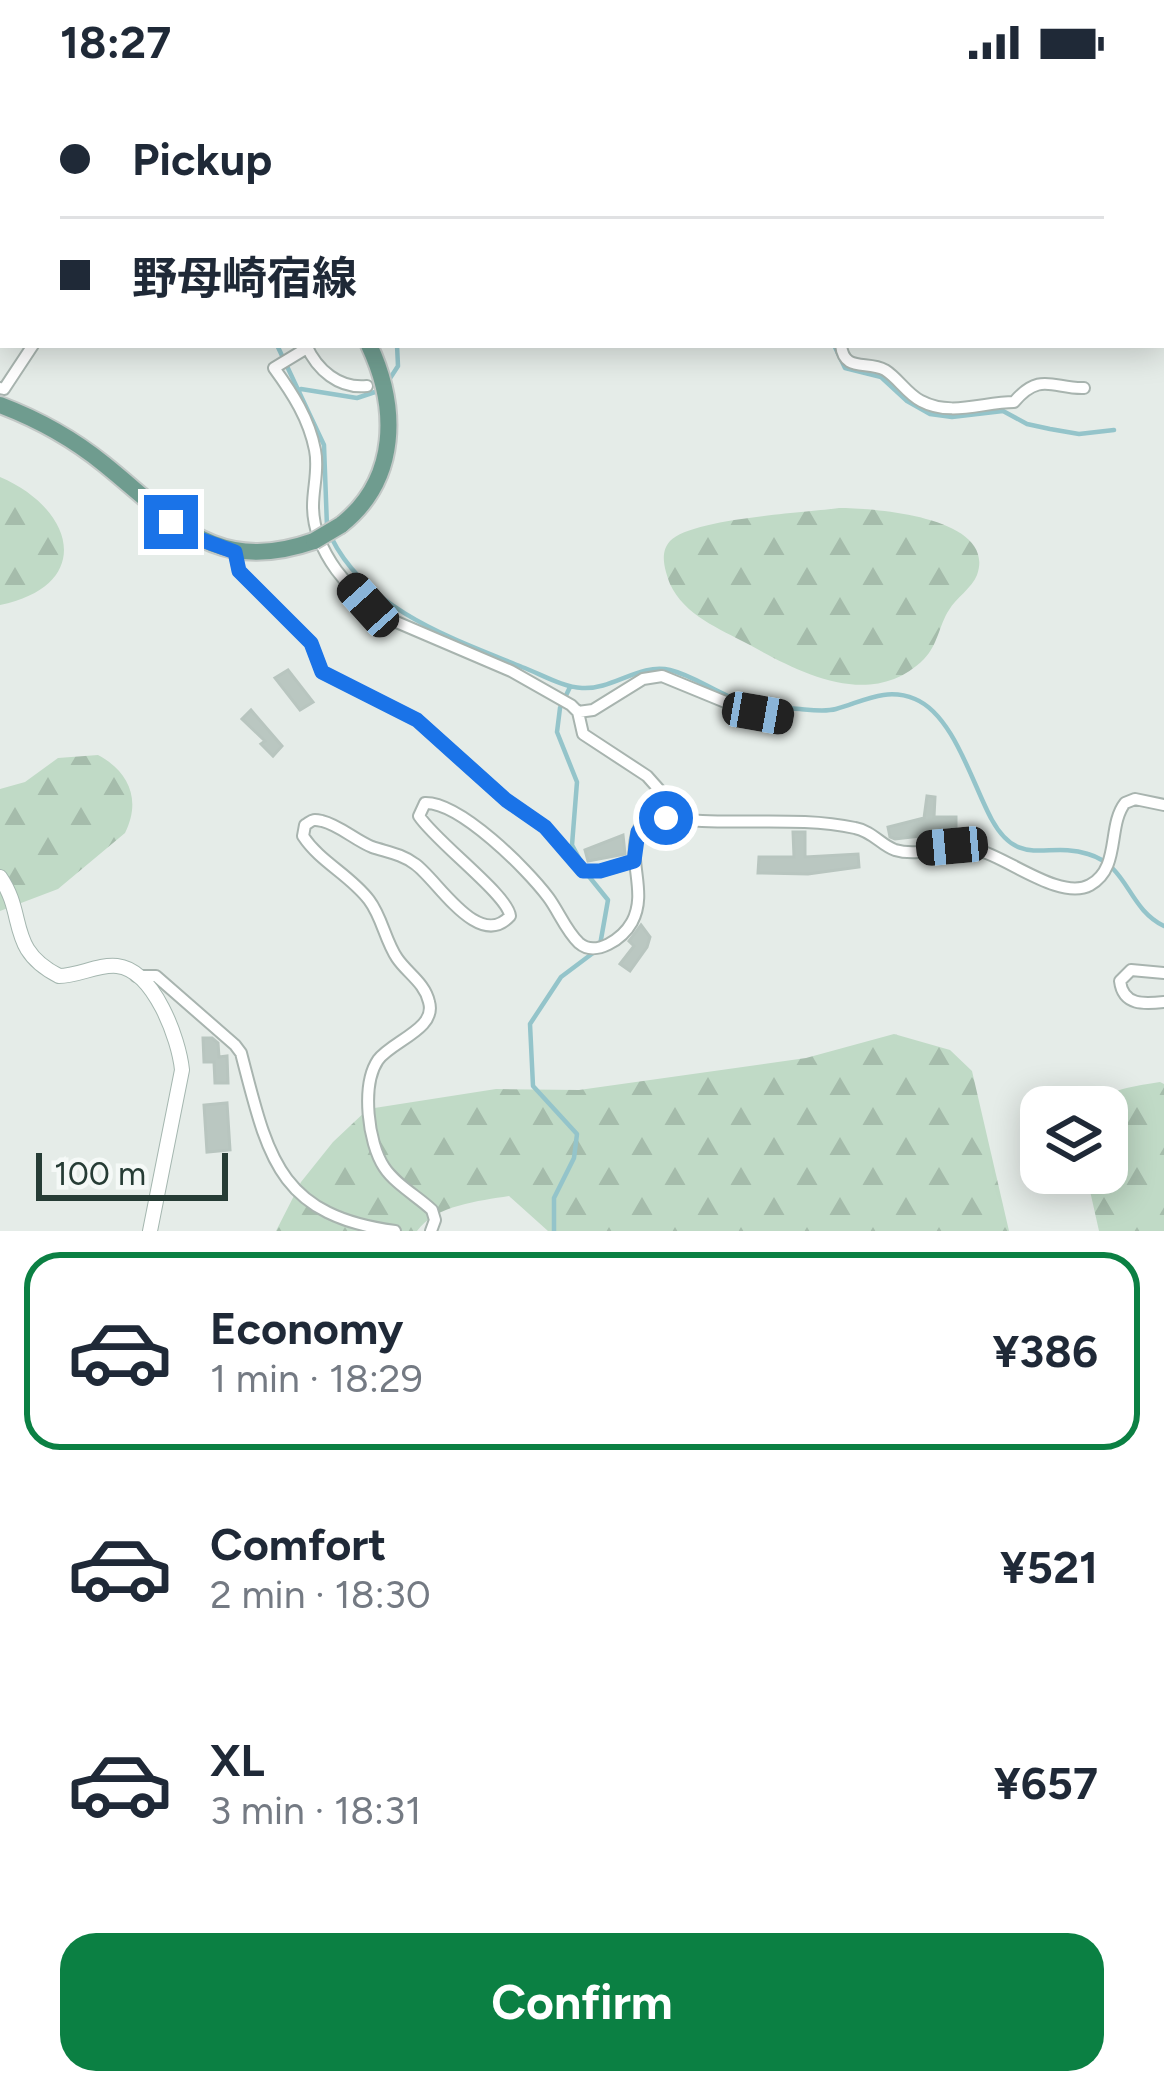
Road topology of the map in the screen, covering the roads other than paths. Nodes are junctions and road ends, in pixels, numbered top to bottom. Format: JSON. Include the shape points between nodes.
{"nodes":[{"id":1,"x":31,"y":348,"type":"edge"},
{"id":2,"x":374,"y":348,"type":"edge"},
{"id":3,"x":842,"y":348,"type":"edge"},
{"id":4,"x":298,"y":350,"type":"edge"},
{"id":5,"x":379,"y":385,"type":"junction"},
{"id":6,"x":0,"y":388,"type":"edge"},
{"id":7,"x":1084,"y":388,"type":"dead end"},
{"id":8,"x":0,"y":405,"type":"edge"},
{"id":9,"x":235,"y":552,"type":"junction"},
{"id":10,"x":574,"y":709,"type":"junction"},
{"id":11,"x":783,"y":717,"type":"dead end"},
{"id":12,"x":1164,"y":805,"type":"edge"},
{"id":13,"x":652,"y":815,"type":"junction"},
{"id":14,"x":634,"y":861,"type":"junction"},
{"id":15,"x":0,"y":877,"type":"edge"},
{"id":16,"x":1164,"y":973,"type":"edge"},
{"id":17,"x":136,"y":976,"type":"junction"},
{"id":18,"x":1164,"y":1002,"type":"edge"},
{"id":19,"x":150,"y":1231,"type":"edge"},
{"id":20,"x":395,"y":1231,"type":"edge"},
{"id":21,"x":431,"y":1231,"type":"edge"}],
"edges":[{"from":1,"to":6,"type":"street"},
{"from":2,"to":5,"type":"main road"},
{"from":3,"to":7,"type":"street","via":[[851,363],[885,370],[920,401],[953,410],[1015,402],[1043,382]]},
{"from":4,"to":5,"type":"street","via":[[341,384]]},
{"from":4,"to":10,"type":"street","via":[[274,368],[314,443],[314,514],[336,570],[387,618],[511,671]]},
{"from":5,"to":9,"type":"main road","bridge":true,"via":[[391,419],[366,500],[314,541]]},
{"from":8,"to":9,"type":"main road","via":[[86,450],[194,537]]},
{"from":9,"to":14,"type":"street","via":[[239,571],[311,643],[322,672],[417,720],[587,871]]},
{"from":10,"to":11,"type":"street","via":[[593,710],[662,676]]},
{"from":10,"to":13,"type":"street","via":[[583,734],[662,790]]},
{"from":12,"to":13,"type":"street","via":[[1135,800],[1120,807],[1106,865],[1089,885],[1069,888],[986,852],[898,851],[852,827]]},
{"from":13,"to":14,"type":"street","via":[[638,832]]},
{"from":14,"to":21,"type":"street","via":[[638,905],[628,928],[596,947],[579,943],[520,865],[443,806],[425,803],[419,816],[507,902],[503,923],[490,925],[454,906],[404,856],[325,822],[304,825],[315,851],[368,898],[394,954],[429,998],[425,1023],[374,1066],[370,1099],[383,1166],[432,1210]]},
{"from":15,"to":17,"type":"street","via":[[23,946],[44,968],[75,976],[119,966]]},
{"from":16,"to":18,"type":"street","via":[[1125,972],[1120,988],[1133,1002]]},
{"from":17,"to":19,"type":"street","via":[[172,1024],[182,1070]]},
{"from":17,"to":20,"type":"street","via":[[156,976],[241,1053],[259,1124],[299,1196],[348,1223]]}]}
